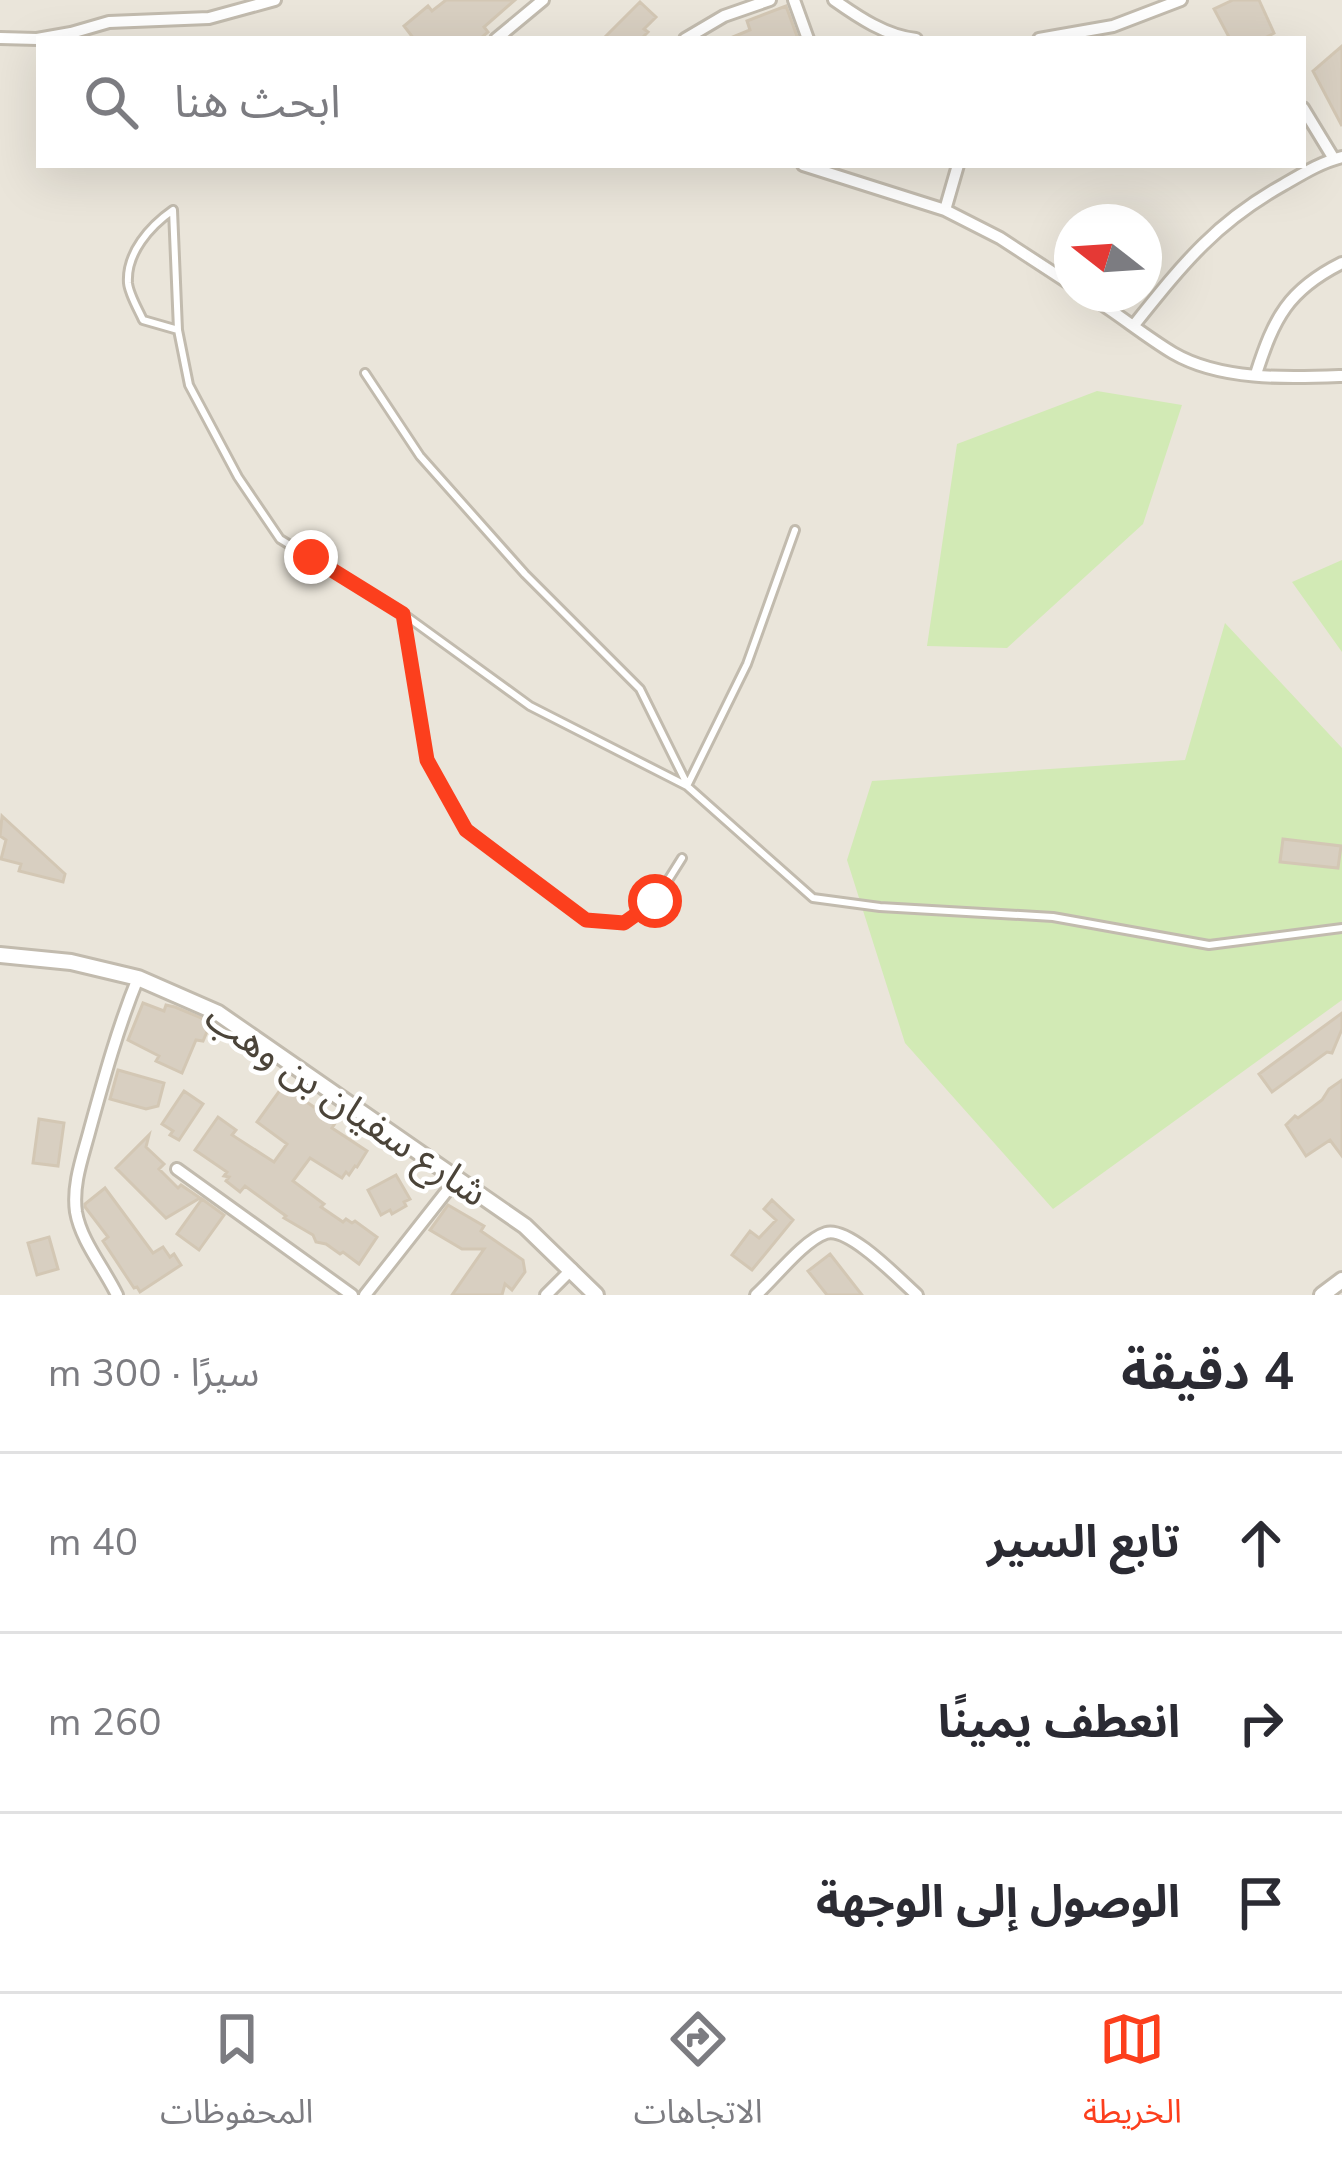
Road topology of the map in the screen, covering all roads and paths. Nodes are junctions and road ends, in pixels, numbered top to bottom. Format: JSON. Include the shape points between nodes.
{"nodes":[{"id":1,"x":543,"y":0,"type":"edge"},
{"id":2,"x":770,"y":0,"type":"edge"},
{"id":3,"x":794,"y":0,"type":"edge"},
{"id":4,"x":834,"y":0,"type":"edge"},
{"id":5,"x":1181,"y":0,"type":"edge"},
{"id":6,"x":266,"y":2,"type":"edge"},
{"id":7,"x":54,"y":36,"type":"edge"},
{"id":8,"x":500,"y":36,"type":"edge"},
{"id":9,"x":690,"y":36,"type":"edge"},
{"id":10,"x":807,"y":36,"type":"edge"},
{"id":11,"x":899,"y":36,"type":"edge"},
{"id":12,"x":1057,"y":36,"type":"edge"},
{"id":13,"x":36,"y":37,"type":"edge"},
{"id":14,"x":0,"y":38,"type":"edge"},
{"id":15,"x":1306,"y":112,"type":"edge"},
{"id":16,"x":1338,"y":158,"type":"edge"},
{"id":17,"x":812,"y":168,"type":"edge"},
{"id":18,"x":957,"y":168,"type":"edge"},
{"id":19,"x":945,"y":210,"type":"junction"},
{"id":20,"x":1342,"y":263,"type":"edge"},
{"id":21,"x":1054,"y":273,"type":"edge"},
{"id":22,"x":1114,"y":312,"type":"edge"},
{"id":23,"x":1134,"y":325,"type":"junction"},
{"id":24,"x":178,"y":330,"type":"junction"},
{"id":25,"x":365,"y":373,"type":"dead end"},
{"id":26,"x":1256,"y":374,"type":"junction"},
{"id":27,"x":1342,"y":376,"type":"edge"},
{"id":28,"x":795,"y":530,"type":"dead end"},
{"id":29,"x":403,"y":614,"type":"junction"},
{"id":30,"x":687,"y":786,"type":"junction"},
{"id":31,"x":682,"y":858,"type":"dead end"},
{"id":32,"x":1342,"y":928,"type":"edge"},
{"id":33,"x":0,"y":955,"type":"edge"},
{"id":34,"x":138,"y":978,"type":"junction"},
{"id":35,"x":177,"y":1169,"type":"dead end"},
{"id":36,"x":457,"y":1178,"type":"junction"},
{"id":37,"x":572,"y":1269,"type":"junction"},
{"id":38,"x":1342,"y":1280,"type":"edge"},
{"id":39,"x":117,"y":1295,"type":"edge"},
{"id":40,"x":352,"y":1295,"type":"edge"},
{"id":41,"x":365,"y":1295,"type":"edge"},
{"id":42,"x":546,"y":1295,"type":"edge"},
{"id":43,"x":596,"y":1295,"type":"edge"},
{"id":44,"x":755,"y":1295,"type":"edge"},
{"id":45,"x":917,"y":1295,"type":"edge"},
{"id":46,"x":1322,"y":1295,"type":"edge"}],
"edges":[{"from":1,"to":8,"type":"street"},
{"from":2,"to":9,"type":"street"},
{"from":3,"to":10,"type":"street"},
{"from":4,"to":11,"type":"street"},
{"from":5,"to":12,"type":"street","via":[[1113,26]]},
{"from":6,"to":7,"type":"street","via":[[209,18],[109,22]]},
{"from":13,"to":14,"type":"street"},
{"from":15,"to":16,"type":"street"},
{"from":16,"to":23,"type":"street","via":[[1220,226]]},
{"from":17,"to":19,"type":"street"},
{"from":18,"to":19,"type":"street"},
{"from":19,"to":21,"type":"street"},
{"from":20,"to":26,"type":"street","via":[[1290,299]]},
{"from":22,"to":23,"type":"street"},
{"from":23,"to":26,"type":"street","via":[[1193,362]]},
{"from":24,"to":24,"type":"lane","via":[[177,310],[173,210],[135,252],[128,284],[143,320]]},
{"from":24,"to":29,"type":"lane","via":[[189,385],[280,538]]},
{"from":25,"to":30,"type":"lane","via":[[420,456],[640,688]]},
{"from":26,"to":27,"type":"street"},
{"from":28,"to":30,"type":"lane","via":[[747,664]]},
{"from":29,"to":30,"type":"lane","via":[[530,706]]},
{"from":29,"to":31,"type":"lane","via":[[427,760],[466,830],[586,920],[624,923],[655,901]]},
{"from":30,"to":32,"type":"lane","via":[[813,898],[1053,917],[1209,945]]},
{"from":33,"to":34,"type":"street","name":"شارع سفيان بن وهب"},
{"from":34,"to":36,"type":"street","name":"شارع سفيان بن وهب","via":[[218,1013]]},
{"from":34,"to":39,"type":"street","via":[[75,1189],[82,1232]]},
{"from":35,"to":40,"type":"street"},
{"from":36,"to":37,"type":"street","name":"شارع سفيان بن وهب"},
{"from":36,"to":41,"type":"street"},
{"from":37,"to":42,"type":"street"},
{"from":37,"to":43,"type":"street","name":"شارع سفيان بن وهب"},
{"from":38,"to":46,"type":"street"},
{"from":44,"to":45,"type":"street","via":[[812,1241],[838,1232]]}]}
